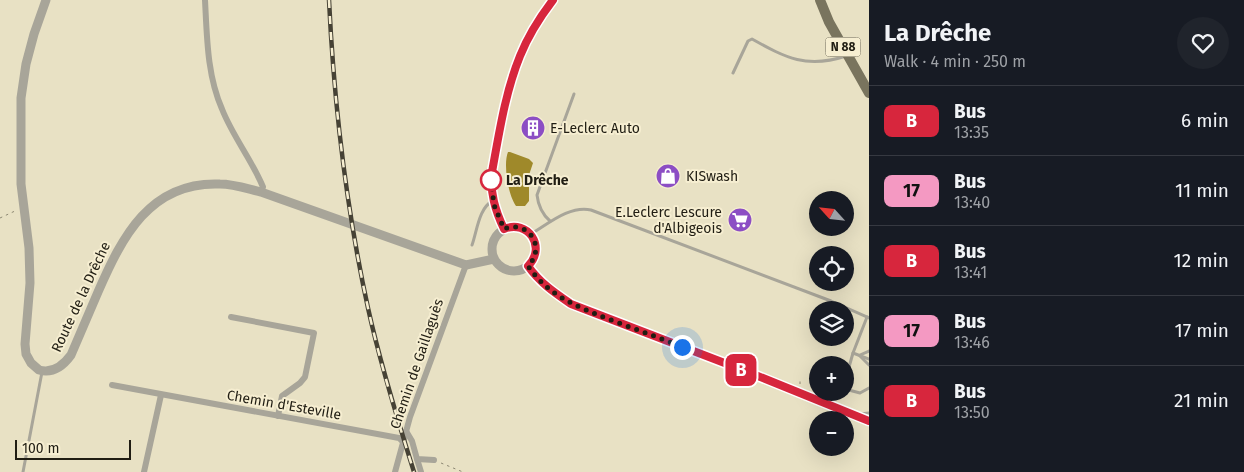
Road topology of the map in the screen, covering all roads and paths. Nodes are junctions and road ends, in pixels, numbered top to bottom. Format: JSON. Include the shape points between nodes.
{"nodes":[{"id":1,"x":46,"y":0,"type":"edge"},
{"id":2,"x":205,"y":0,"type":"edge"},
{"id":3,"x":553,"y":0,"type":"edge"},
{"id":4,"x":820,"y":0,"type":"edge"},
{"id":5,"x":847,"y":56,"type":"junction"},
{"id":6,"x":733,"y":73,"type":"dead end"},
{"id":7,"x":869,"y":93,"type":"edge"},
{"id":8,"x":574,"y":94,"type":"dead end"},
{"id":9,"x":261,"y":192,"type":"junction"},
{"id":10,"x":493,"y":200,"type":"junction"},
{"id":11,"x":24,"y":209,"type":"junction"},
{"id":12,"x":0,"y":218,"type":"edge"},
{"id":13,"x":550,"y":221,"type":"junction"},
{"id":14,"x":504,"y":229,"type":"junction"},
{"id":15,"x":531,"y":234,"type":"junction"},
{"id":16,"x":472,"y":245,"type":"dead end"},
{"id":17,"x":494,"y":259,"type":"junction"},
{"id":18,"x":466,"y":265,"type":"junction"},
{"id":19,"x":528,"y":266,"type":"junction"},
{"id":20,"x":231,"y":317,"type":"dead end"},
{"id":21,"x":868,"y":318,"type":"edge"},
{"id":22,"x":869,"y":351,"type":"edge"},
{"id":23,"x":853,"y":353,"type":"junction"},
{"id":24,"x":869,"y":355,"type":"edge"},
{"id":25,"x":852,"y":356,"type":"edge"},
{"id":26,"x":860,"y":356,"type":"junction"},
{"id":27,"x":869,"y":359,"type":"edge"},
{"id":28,"x":869,"y":366,"type":"edge"},
{"id":29,"x":42,"y":371,"type":"junction"},
{"id":30,"x":112,"y":385,"type":"dead end"},
{"id":31,"x":869,"y":388,"type":"edge"},
{"id":32,"x":854,"y":391,"type":"edge"},
{"id":33,"x":161,"y":395,"type":"junction"},
{"id":34,"x":844,"y":411,"type":"edge"},
{"id":35,"x":869,"y":413,"type":"edge"},
{"id":36,"x":854,"y":415,"type":"joint"},
{"id":37,"x":278,"y":416,"type":"junction"},
{"id":38,"x":869,"y":421,"type":"edge"},
{"id":39,"x":406,"y":431,"type":"junction"},
{"id":40,"x":402,"y":441,"type":"junction"},
{"id":41,"x":417,"y":459,"type":"junction"},
{"id":42,"x":434,"y":460,"type":"joint"},
{"id":43,"x":23,"y":472,"type":"edge"},
{"id":44,"x":144,"y":472,"type":"edge"},
{"id":45,"x":395,"y":472,"type":"edge"},
{"id":46,"x":421,"y":472,"type":"edge"},
{"id":47,"x":463,"y":472,"type":"edge"}],
"edges":[{"from":1,"to":11,"type":"street","via":[[26,64],[21,98]]},
{"from":2,"to":9,"type":"street","via":[[210,68],[216,94],[230,127],[259,178],[263,187]]},
{"from":3,"to":10,"type":"street","via":[[527,42],[510,85],[492,172]]},
{"from":4,"to":5,"type":"main road","number":"N 88"},
{"from":5,"to":6,"type":"lane","via":[[828,62],[801,61],[752,39],[748,41]]},
{"from":5,"to":7,"type":"main road","number":"N 88"},
{"from":8,"to":13,"type":"lane","via":[[537,194],[541,210]]},
{"from":9,"to":18,"type":"street","name":"Route de la Drêche"},
{"from":9,"to":29,"type":"street","name":"Route de la Drêche","via":[[235,185],[194,186],[162,200],[143,214],[112,260],[71,355],[61,367]]},
{"from":10,"to":14,"type":"street"},
{"from":10,"to":16,"type":"lane","via":[[487,203]]},
{"from":11,"to":12,"type":"path"},
{"from":11,"to":29,"type":"street","via":[[30,283],[26,354],[34,367]]},
{"from":13,"to":15,"type":"lane"},
{"from":13,"to":21,"type":"lane","via":[[563,214],[591,210]]},
{"from":14,"to":15,"type":"street","via":[[520,227]]},
{"from":14,"to":17,"type":"street","via":[[493,242]]},
{"from":15,"to":19,"type":"street","via":[[536,250]]},
{"from":17,"to":18,"type":"street"},
{"from":17,"to":19,"type":"street","via":[[508,270],[516,271]]},
{"from":18,"to":39,"type":"street","name":"Chemin de Gaillaguès"},
{"from":19,"to":34,"type":"street","via":[[547,288],[571,304]]},
{"from":20,"to":37,"type":"street","via":[[314,334],[305,377],[282,396]]},
{"from":21,"to":23,"type":"lane"},
{"from":22,"to":26,"type":"lane"},
{"from":23,"to":25,"type":"lane"},
{"from":23,"to":26,"type":"lane"},
{"from":24,"to":26,"type":"lane"},
{"from":26,"to":27,"type":"lane"},
{"from":26,"to":28,"type":"lane"},
{"from":29,"to":43,"type":"lane"},
{"from":30,"to":33,"type":"street","name":"Chemin d'Esteville"},
{"from":31,"to":32,"type":"lane","via":[[860,393]]},
{"from":33,"to":37,"type":"street","name":"Chemin d'Esteville"},
{"from":33,"to":44,"type":"street"},
{"from":35,"to":36,"type":"lane"},
{"from":36,"to":38,"type":"street"},
{"from":37,"to":40,"type":"street","name":"Chemin d'Esteville"},
{"from":39,"to":40,"type":"street","name":"Chemin de Gaillaguès"},
{"from":39,"to":41,"type":"street"},
{"from":40,"to":45,"type":"street","name":"Chemin de Gaillaguès"},
{"from":41,"to":42,"type":"street"},
{"from":41,"to":46,"type":"street"},
{"from":42,"to":47,"type":"path"}]}
